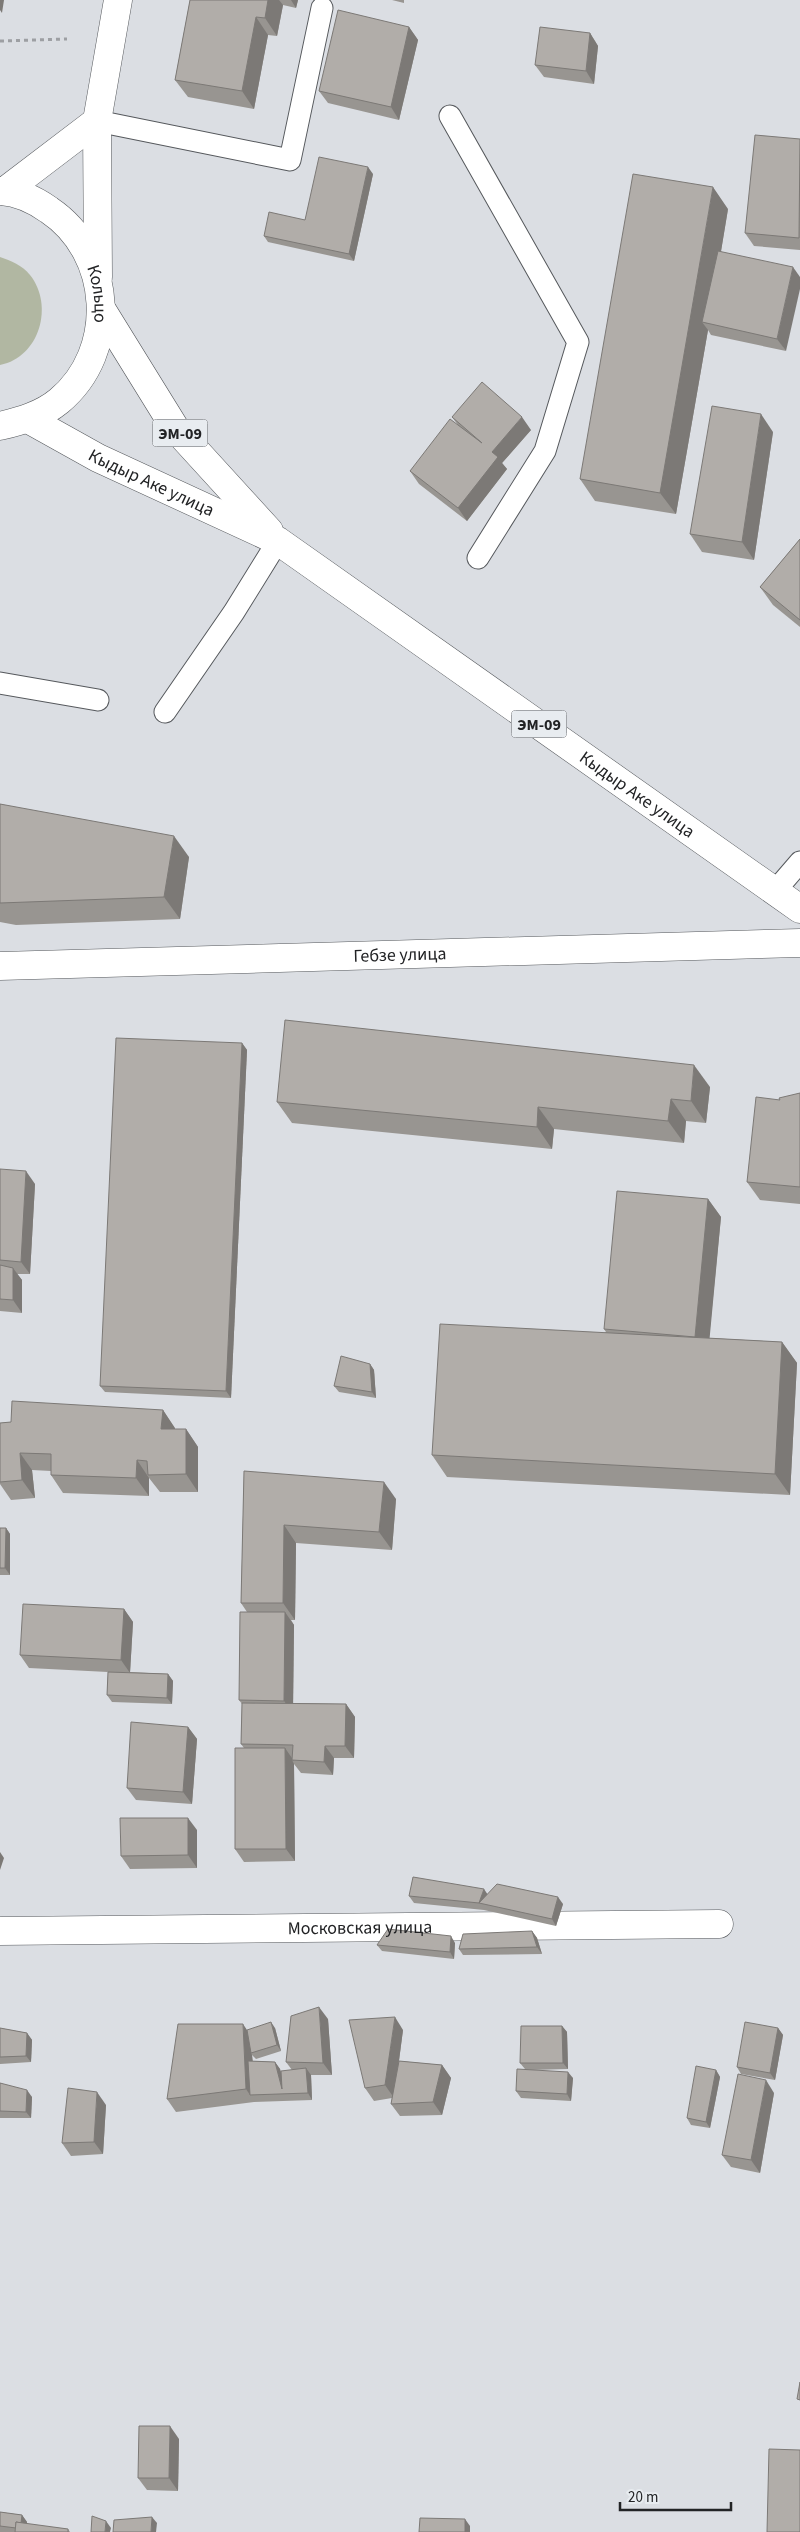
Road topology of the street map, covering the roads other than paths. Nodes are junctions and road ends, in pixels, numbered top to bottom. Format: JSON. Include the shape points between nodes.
{"nodes":[{"id":1,"x":118,"y":0,"type":"edge"},
{"id":2,"x":322,"y":8,"type":"dead end"},
{"id":3,"x":450,"y":116,"type":"dead end"},
{"id":4,"x":97,"y":121,"type":"junction"},
{"id":5,"x":3,"y":191,"type":"edge"},
{"id":6,"x":98,"y":276,"type":"junction"},
{"id":7,"x":102,"y":310,"type":"junction"},
{"id":8,"x":28,"y":420,"type":"junction"},
{"id":9,"x":0,"y":426,"type":"edge"},
{"id":10,"x":278,"y":541,"type":"junction"},
{"id":11,"x":478,"y":558,"type":"dead end"},
{"id":12,"x":0,"y":683,"type":"edge"},
{"id":13,"x":98,"y":700,"type":"dead end"},
{"id":14,"x":165,"y":712,"type":"dead end"},
{"id":15,"x":800,"y":862,"type":"edge"},
{"id":16,"x":775,"y":891,"type":"junction"},
{"id":17,"x":800,"y":909,"type":"edge"},
{"id":18,"x":800,"y":943,"type":"edge"},
{"id":19,"x":0,"y":966,"type":"edge"},
{"id":20,"x":719,"y":1924,"type":"dead end"},
{"id":21,"x":0,"y":1931,"type":"edge"}],
"edges":[{"from":1,"to":4,"type":"main road"},
{"from":2,"to":4,"type":"lane","via":[[290,160]]},
{"from":3,"to":11,"type":"lane","via":[[578,342],[545,451]]},
{"from":4,"to":5,"type":"main road"},
{"from":4,"to":6,"type":"main road"},
{"from":5,"to":6,"type":"main road","name":"Кольцо","number":"ЭМ-09","via":[[35,200],[63,219],[84,245]]},
{"from":6,"to":7,"type":"main road","name":"Кольцо","number":"ЭМ-09"},
{"from":7,"to":8,"type":"main road","name":"Кольцо","number":"ЭМ-09","via":[[97,344],[82,375],[59,401]]},
{"from":7,"to":10,"type":"main road","name":"Кыдыр Аке улица","number":"ЭМ-09","via":[[175,428]]},
{"from":8,"to":9,"type":"main road","name":"Кольцо","number":"ЭМ-09"},
{"from":8,"to":10,"type":"main road","name":"Кыдыр Аке улица","number":"ЭМ-09","via":[[98,458]]},
{"from":10,"to":14,"type":"lane"},
{"from":10,"to":16,"type":"main road","name":"Кыдыр Аке улица","number":"ЭМ-09"},
{"from":12,"to":13,"type":"lane"},
{"from":15,"to":16,"type":"lane"},
{"from":16,"to":17,"type":"main road","name":"Кыдыр Аке улица","number":"ЭМ-09"},
{"from":18,"to":19,"type":"main road","name":"Гебзе улица"},
{"from":20,"to":21,"type":"main road","name":"Московская улица"}]}
